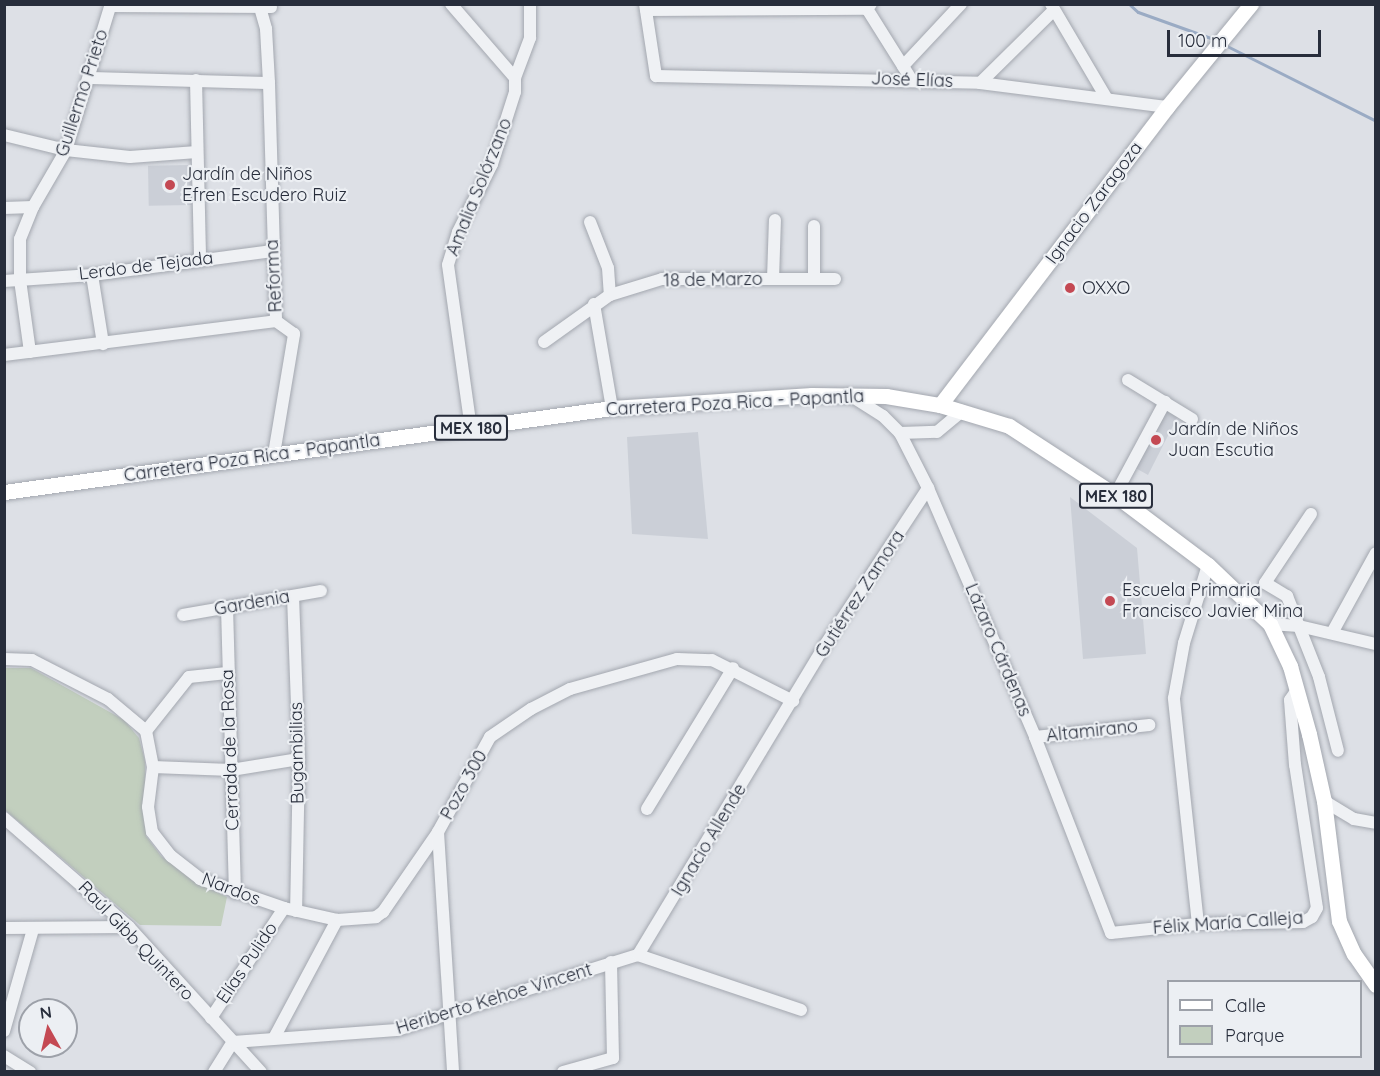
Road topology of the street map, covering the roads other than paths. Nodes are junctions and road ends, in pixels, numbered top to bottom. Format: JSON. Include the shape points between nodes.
{"nodes":[{"id":1,"x":451,"y":4,"type":"edge"},
{"id":2,"x":530,"y":4,"type":"edge"},
{"id":3,"x":961,"y":4,"type":"edge"},
{"id":4,"x":1251,"y":4,"type":"edge"},
{"id":5,"x":110,"y":5,"type":"edge"},
{"id":6,"x":265,"y":6,"type":"edge"},
{"id":7,"x":867,"y":6,"type":"edge"},
{"id":8,"x":646,"y":7,"type":"edge"},
{"id":9,"x":1053,"y":7,"type":"edge"},
{"id":10,"x":903,"y":66,"type":"junction"},
{"id":11,"x":88,"y":78,"type":"junction"},
{"id":12,"x":515,"y":78,"type":"junction"},
{"id":13,"x":911,"y":79,"type":"junction"},
{"id":14,"x":196,"y":80,"type":"junction"},
{"id":15,"x":269,"y":82,"type":"junction"},
{"id":16,"x":980,"y":83,"type":"junction"},
{"id":17,"x":1107,"y":99,"type":"junction"},
{"id":18,"x":1167,"y":107,"type":"junction"},
{"id":19,"x":4,"y":135,"type":"edge"},
{"id":20,"x":66,"y":150,"type":"junction"},
{"id":21,"x":197,"y":152,"type":"junction"},
{"id":22,"x":33,"y":207,"type":"junction"},
{"id":23,"x":4,"y":208,"type":"edge"},
{"id":24,"x":775,"y":220,"type":"dead end"},
{"id":25,"x":590,"y":222,"type":"dead end"},
{"id":26,"x":814,"y":226,"type":"dead end"},
{"id":27,"x":272,"y":251,"type":"junction"},
{"id":28,"x":200,"y":259,"type":"junction"},
{"id":29,"x":92,"y":275,"type":"junction"},
{"id":30,"x":814,"y":278,"type":"junction"},
{"id":31,"x":773,"y":279,"type":"junction"},
{"id":32,"x":835,"y":279,"type":"dead end"},
{"id":33,"x":20,"y":280,"type":"junction"},
{"id":34,"x":4,"y":281,"type":"edge"},
{"id":35,"x":610,"y":295,"type":"junction"},
{"id":36,"x":594,"y":304,"type":"junction"},
{"id":37,"x":276,"y":321,"type":"junction"},
{"id":38,"x":544,"y":342,"type":"dead end"},
{"id":39,"x":103,"y":344,"type":"junction"},
{"id":40,"x":30,"y":352,"type":"junction"},
{"id":41,"x":4,"y":355,"type":"edge"},
{"id":42,"x":1128,"y":380,"type":"dead end"},
{"id":43,"x":847,"y":394,"type":"junction"},
{"id":44,"x":1165,"y":402,"type":"junction"},
{"id":45,"x":940,"y":405,"type":"junction"},
{"id":46,"x":612,"y":408,"type":"junction"},
{"id":47,"x":962,"y":411,"type":"junction"},
{"id":48,"x":1192,"y":419,"type":"dead end"},
{"id":49,"x":471,"y":428,"type":"junction"},
{"id":50,"x":900,"y":433,"type":"junction"},
{"id":51,"x":274,"y":454,"type":"junction"},
{"id":52,"x":928,"y":488,"type":"junction"},
{"id":53,"x":4,"y":492,"type":"edge"},
{"id":54,"x":1114,"y":495,"type":"junction"},
{"id":55,"x":1311,"y":514,"type":"dead end"},
{"id":56,"x":1376,"y":553,"type":"edge"},
{"id":57,"x":1208,"y":566,"type":"junction"},
{"id":58,"x":321,"y":591,"type":"dead end"},
{"id":59,"x":293,"y":596,"type":"junction"},
{"id":60,"x":227,"y":607,"type":"junction"},
{"id":61,"x":183,"y":615,"type":"dead end"},
{"id":62,"x":1270,"y":624,"type":"junction"},
{"id":63,"x":1299,"y":626,"type":"junction"},
{"id":64,"x":1332,"y":633,"type":"junction"},
{"id":65,"x":1376,"y":644,"type":"edge"},
{"id":66,"x":4,"y":659,"type":"edge"},
{"id":67,"x":733,"y":668,"type":"junction"},
{"id":68,"x":227,"y":673,"type":"junction"},
{"id":69,"x":1297,"y":690,"type":"junction"},
{"id":70,"x":793,"y":701,"type":"junction"},
{"id":71,"x":1149,"y":725,"type":"dead end"},
{"id":72,"x":146,"y":731,"type":"junction"},
{"id":73,"x":1035,"y":737,"type":"junction"},
{"id":74,"x":1338,"y":752,"type":"dead end"},
{"id":75,"x":299,"y":759,"type":"junction"},
{"id":76,"x":1295,"y":765,"type":"junction"},
{"id":77,"x":153,"y":767,"type":"junction"},
{"id":78,"x":231,"y":770,"type":"junction"},
{"id":79,"x":1317,"y":772,"type":"junction"},
{"id":80,"x":1324,"y":801,"type":"junction"},
{"id":81,"x":647,"y":809,"type":"dead end"},
{"id":82,"x":4,"y":818,"type":"edge"},
{"id":83,"x":1376,"y":823,"type":"edge"},
{"id":84,"x":438,"y":832,"type":"junction"},
{"id":85,"x":235,"y":893,"type":"junction"},
{"id":86,"x":290,"y":909,"type":"junction"},
{"id":87,"x":337,"y":920,"type":"junction"},
{"id":88,"x":1198,"y":924,"type":"junction"},
{"id":89,"x":129,"y":927,"type":"junction"},
{"id":90,"x":4,"y":928,"type":"edge"},
{"id":91,"x":33,"y":929,"type":"junction"},
{"id":92,"x":1111,"y":933,"type":"joint"},
{"id":93,"x":638,"y":955,"type":"junction"},
{"id":94,"x":611,"y":962,"type":"junction"},
{"id":95,"x":1376,"y":985,"type":"edge"},
{"id":96,"x":801,"y":1010,"type":"dead end"},
{"id":97,"x":450,"y":1016,"type":"junction"},
{"id":98,"x":211,"y":1018,"type":"junction"},
{"id":99,"x":4,"y":1031,"type":"edge"},
{"id":100,"x":274,"y":1038,"type":"junction"},
{"id":101,"x":233,"y":1042,"type":"junction"},
{"id":102,"x":4,"y":1056,"type":"edge"},
{"id":103,"x":30,"y":1071,"type":"edge"},
{"id":104,"x":214,"y":1071,"type":"edge"},
{"id":105,"x":261,"y":1071,"type":"edge"},
{"id":106,"x":453,"y":1071,"type":"edge"},
{"id":107,"x":563,"y":1071,"type":"edge"}],
"edges":[{"from":1,"to":12,"type":"street"},
{"from":2,"to":12,"type":"street","name":"Amalia Solórzano","via":[[530,38]]},
{"from":3,"to":10,"type":"street"},
{"from":4,"to":18,"type":"main road","name":"Ignacio Zaragoza"},
{"from":5,"to":6,"type":"street"},
{"from":5,"to":11,"type":"street","name":"Guillermo Prieto"},
{"from":6,"to":15,"type":"street","name":"Reforma"},
{"from":7,"to":8,"type":"street"},
{"from":7,"to":10,"type":"street"},
{"from":8,"to":13,"type":"street","name":"José Elías","via":[[656,76]]},
{"from":9,"to":16,"type":"street"},
{"from":9,"to":17,"type":"street"},
{"from":10,"to":13,"type":"street"},
{"from":11,"to":14,"type":"street"},
{"from":11,"to":20,"type":"street","name":"Guillermo Prieto"},
{"from":12,"to":49,"type":"street","name":"Amalia Solórzano","via":[[515,92],[492,164],[458,231],[448,265]]},
{"from":13,"to":16,"type":"street","name":"José Elías"},
{"from":14,"to":15,"type":"street"},
{"from":14,"to":21,"type":"street"},
{"from":15,"to":27,"type":"street","name":"Reforma"},
{"from":16,"to":17,"type":"street","name":"José Elías"},
{"from":17,"to":18,"type":"street","name":"José Elías"},
{"from":18,"to":45,"type":"main road","name":"Ignacio Zaragoza"},
{"from":19,"to":20,"type":"street"},
{"from":20,"to":21,"type":"street","via":[[130,157]]},
{"from":20,"to":22,"type":"street","name":"Guillermo Prieto"},
{"from":21,"to":28,"type":"street"},
{"from":22,"to":23,"type":"street"},
{"from":22,"to":33,"type":"street","name":"Guillermo Prieto","via":[[20,239]]},
{"from":24,"to":31,"type":"street"},
{"from":25,"to":35,"type":"street","via":[[608,268]]},
{"from":26,"to":30,"type":"street"},
{"from":27,"to":28,"type":"street","name":"Lerdo de Tejada"},
{"from":27,"to":37,"type":"street","name":"Reforma"},
{"from":28,"to":29,"type":"street","name":"Lerdo de Tejada"},
{"from":29,"to":33,"type":"street","name":"Lerdo de Tejada"},
{"from":29,"to":39,"type":"street"},
{"from":30,"to":31,"type":"street","name":"18 de Marzo"},
{"from":30,"to":32,"type":"street","name":"18 de Marzo"},
{"from":31,"to":35,"type":"street","name":"18 de Marzo","via":[[662,279]]},
{"from":33,"to":34,"type":"street","name":"Lerdo de Tejada"},
{"from":33,"to":40,"type":"street","name":"Guillermo Prieto"},
{"from":35,"to":36,"type":"street","name":"18 de Marzo"},
{"from":36,"to":38,"type":"street","name":"18 de Marzo"},
{"from":36,"to":46,"type":"street"},
{"from":37,"to":39,"type":"street","name":"Reforma"},
{"from":37,"to":51,"type":"street","via":[[294,334]]},
{"from":39,"to":40,"type":"street","name":"Reforma"},
{"from":40,"to":41,"type":"street","name":"Reforma"},
{"from":42,"to":44,"type":"street"},
{"from":43,"to":45,"type":"main road","name":"Carretera Poza Rica - Papantla","number":"MEX 180"},
{"from":43,"to":46,"type":"main road","name":"Carretera Poza Rica - Papantla","number":"MEX 180"},
{"from":43,"to":50,"type":"street","name":"Lázaro Cárdenas","via":[[883,416]]},
{"from":44,"to":48,"type":"street"},
{"from":44,"to":54,"type":"street"},
{"from":45,"to":47,"type":"main road","name":"Carretera Poza Rica - Papantla","number":"MEX 180"},
{"from":46,"to":49,"type":"main road","name":"Carretera Poza Rica - Papantla","number":"MEX 180"},
{"from":47,"to":50,"type":"street","via":[[937,432]]},
{"from":47,"to":54,"type":"main road","name":"Carretera Poza Rica - Papantla","number":"MEX 180","via":[[1009,426]]},
{"from":49,"to":51,"type":"main road","name":"Carretera Poza Rica - Papantla","number":"MEX 180"},
{"from":50,"to":52,"type":"street","name":"Lázaro Cárdenas"},
{"from":51,"to":53,"type":"main road","name":"Carretera Poza Rica - Papantla","number":"MEX 180"},
{"from":52,"to":70,"type":"street","name":"Gutiérrez Zamora"},
{"from":52,"to":73,"type":"street","name":"Lázaro Cárdenas"},
{"from":54,"to":57,"type":"main road","name":"Carretera Poza Rica - Papantla","number":"MEX 180"},
{"from":55,"to":63,"type":"street","via":[[1265,583],[1287,596]]},
{"from":56,"to":64,"type":"street"},
{"from":57,"to":62,"type":"main road","name":"Carretera Poza Rica - Papantla","number":"MEX 180"},
{"from":57,"to":88,"type":"street","via":[[1184,643],[1174,698]]},
{"from":58,"to":59,"type":"street","name":"Gardenia"},
{"from":59,"to":60,"type":"street","name":"Gardenia"},
{"from":59,"to":75,"type":"street","name":"Bugambilias"},
{"from":60,"to":61,"type":"street","name":"Gardenia"},
{"from":60,"to":68,"type":"street","name":"Cerrada de la Rosa"},
{"from":62,"to":63,"type":"street"},
{"from":62,"to":69,"type":"main road","name":"Carretera Poza Rica - Papantla","number":"MEX 180"},
{"from":63,"to":64,"type":"street"},
{"from":63,"to":74,"type":"street","via":[[1328,704]]},
{"from":64,"to":65,"type":"street"},
{"from":66,"to":72,"type":"street","via":[[32,660],[108,699]]},
{"from":67,"to":70,"type":"street","name":"Pozo 300"},
{"from":67,"to":81,"type":"street"},
{"from":67,"to":84,"type":"street","name":"Pozo 300","via":[[712,660],[677,659],[570,689],[531,709],[490,737]]},
{"from":68,"to":72,"type":"street","via":[[189,677]]},
{"from":68,"to":78,"type":"street","name":"Cerrada de la Rosa"},
{"from":69,"to":76,"type":"street","name":"Félix María Calleja","via":[[1290,700]]},
{"from":69,"to":79,"type":"main road","name":"Carretera Poza Rica - Papantla","number":"MEX 180"},
{"from":70,"to":93,"type":"street","name":"Ignacio Allende"},
{"from":71,"to":73,"type":"street","name":"Altamirano"},
{"from":72,"to":77,"type":"street"},
{"from":73,"to":92,"type":"street","name":"Lázaro Cárdenas"},
{"from":75,"to":78,"type":"street"},
{"from":75,"to":86,"type":"street","name":"Bugambilias"},
{"from":76,"to":79,"type":"street"},
{"from":76,"to":88,"type":"street","name":"Félix María Calleja","via":[[1317,908],[1312,917],[1304,922]]},
{"from":77,"to":78,"type":"street"},
{"from":77,"to":85,"type":"street","name":"Nardos","via":[[148,807],[152,832],[171,856],[200,879]]},
{"from":78,"to":85,"type":"street","name":"Cerrada de la Rosa"},
{"from":79,"to":80,"type":"main road","name":"Carretera Poza Rica - Papantla","number":"MEX 180"},
{"from":80,"to":83,"type":"street","via":[[1354,819]]},
{"from":80,"to":95,"type":"main road","name":"Carretera Poza Rica - Papantla","number":"MEX 180","via":[[1339,921],[1354,954]]},
{"from":82,"to":89,"type":"street","name":"Raúl Gibb Quintero"},
{"from":84,"to":87,"type":"street","name":"Pozo 300","via":[[383,912],[376,917]]},
{"from":84,"to":97,"type":"street"},
{"from":85,"to":86,"type":"street","name":"Nardos"},
{"from":86,"to":87,"type":"street","name":"Pozo 300"},
{"from":86,"to":98,"type":"street","name":"Elías Pulido"},
{"from":87,"to":100,"type":"street"},
{"from":88,"to":92,"type":"street","name":"Félix María Calleja"},
{"from":89,"to":91,"type":"street"},
{"from":89,"to":98,"type":"street","name":"Raúl Gibb Quintero"},
{"from":90,"to":91,"type":"street"},
{"from":91,"to":99,"type":"street"},
{"from":93,"to":94,"type":"street"},
{"from":93,"to":96,"type":"street"},
{"from":94,"to":97,"type":"street","name":"Heriberto Kehoe Vincent"},
{"from":94,"to":107,"type":"street","via":[[613,1058]]},
{"from":97,"to":100,"type":"street","name":"Heriberto Kehoe Vincent","via":[[397,1030]]},
{"from":97,"to":106,"type":"street"},
{"from":98,"to":101,"type":"street","name":"Raúl Gibb Quintero"},
{"from":100,"to":101,"type":"street","name":"Heriberto Kehoe Vincent"},
{"from":101,"to":104,"type":"street"},
{"from":101,"to":105,"type":"street","name":"Raúl Gibb Quintero"},
{"from":102,"to":103,"type":"street"}]}
